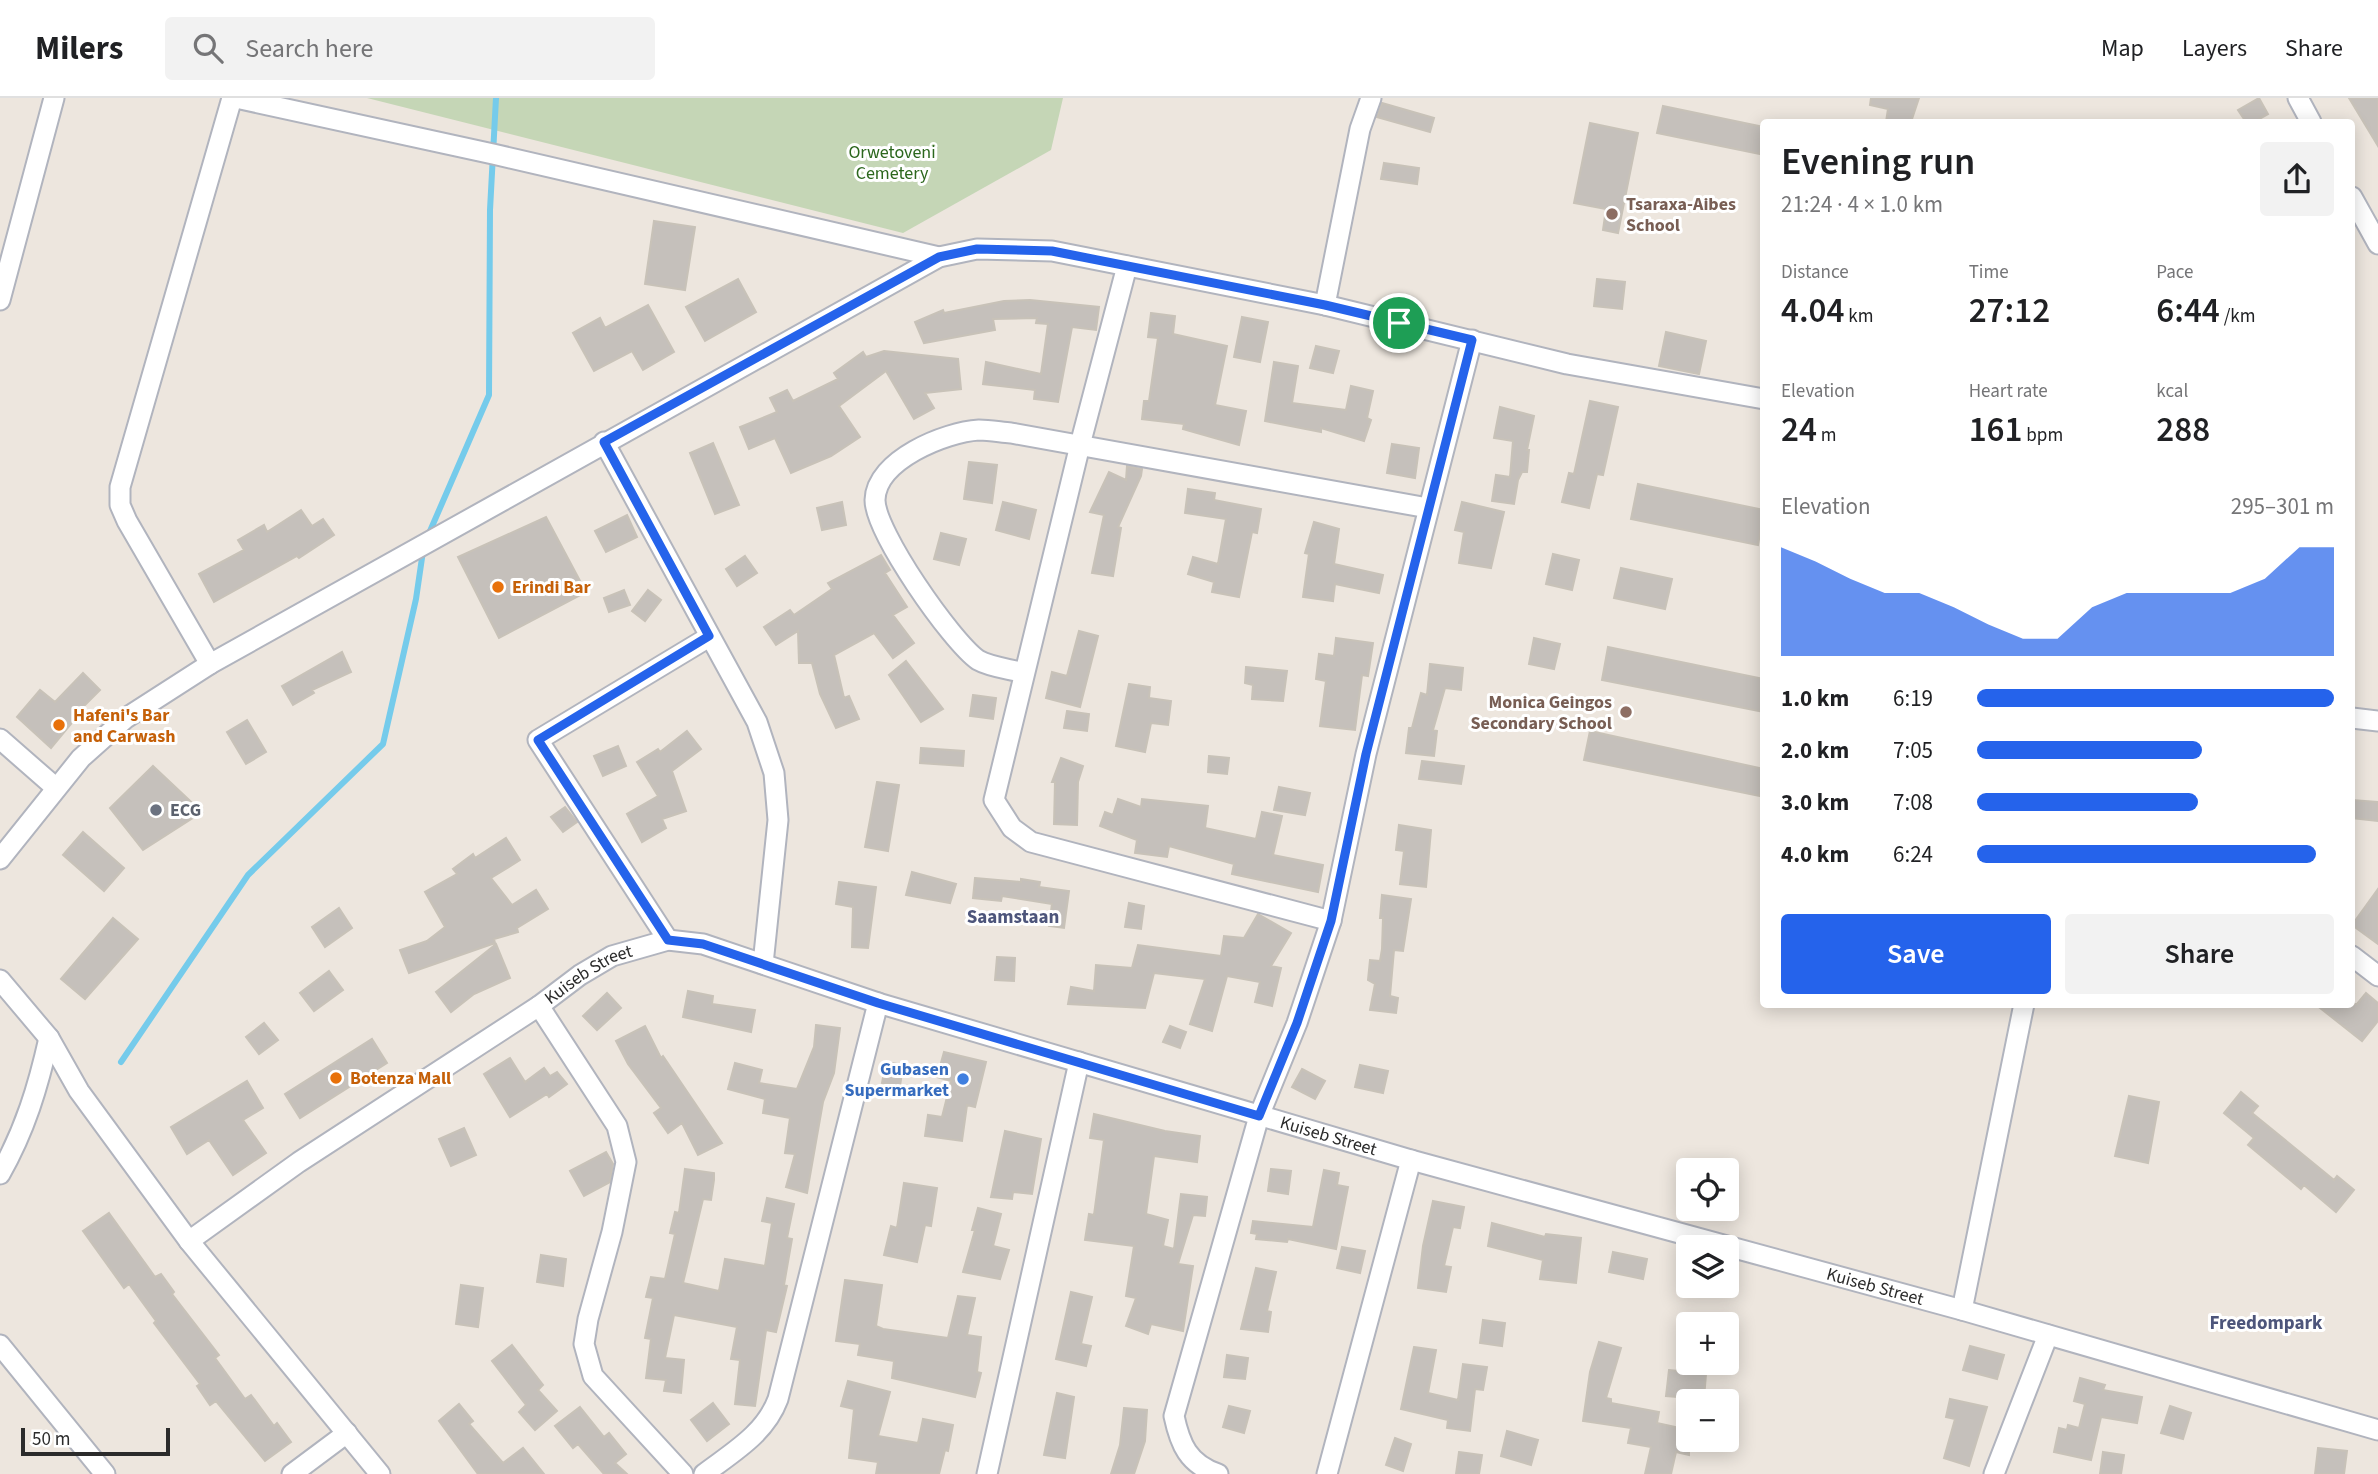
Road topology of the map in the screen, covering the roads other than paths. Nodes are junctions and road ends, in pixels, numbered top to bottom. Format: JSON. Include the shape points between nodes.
{"nodes":[{"id":1,"x":54,"y":98,"type":"edge"},
{"id":2,"x":234,"y":98,"type":"edge"},
{"id":3,"x":1371,"y":98,"type":"edge"},
{"id":4,"x":2298,"y":98,"type":"edge"},
{"id":5,"x":2309,"y":119,"type":"edge"},
{"id":6,"x":2355,"y":202,"type":"edge"},
{"id":7,"x":2378,"y":244,"type":"edge"},
{"id":8,"x":939,"y":257,"type":"junction"},
{"id":9,"x":1127,"y":266,"type":"junction"},
{"id":10,"x":0,"y":300,"type":"edge"},
{"id":11,"x":1325,"y":305,"type":"junction"},
{"id":12,"x":1472,"y":340,"type":"junction"},
{"id":13,"x":1760,"y":398,"type":"edge"},
{"id":14,"x":604,"y":442,"type":"junction"},
{"id":15,"x":1080,"y":445,"type":"junction"},
{"id":16,"x":1427,"y":508,"type":"junction"},
{"id":17,"x":709,"y":636,"type":"junction"},
{"id":18,"x":210,"y":664,"type":"junction"},
{"id":19,"x":1024,"y":673,"type":"junction"},
{"id":20,"x":2355,"y":718,"type":"edge"},
{"id":21,"x":2378,"y":721,"type":"edge"},
{"id":22,"x":0,"y":739,"type":"edge"},
{"id":23,"x":55,"y":787,"type":"junction"},
{"id":24,"x":0,"y":859,"type":"edge"},
{"id":25,"x":1331,"y":921,"type":"junction"},
{"id":26,"x":668,"y":940,"type":"junction"},
{"id":27,"x":2355,"y":958,"type":"edge"},
{"id":28,"x":763,"y":964,"type":"junction"},
{"id":29,"x":2378,"y":976,"type":"edge"},
{"id":30,"x":0,"y":980,"type":"edge"},
{"id":31,"x":878,"y":1003,"type":"junction"},
{"id":32,"x":539,"y":1006,"type":"junction"},
{"id":33,"x":2023,"y":1008,"type":"edge"},
{"id":34,"x":49,"y":1038,"type":"junction"},
{"id":35,"x":1079,"y":1062,"type":"junction"},
{"id":36,"x":1259,"y":1116,"type":"junction"},
{"id":37,"x":1411,"y":1160,"type":"junction"},
{"id":38,"x":0,"y":1174,"type":"edge"},
{"id":39,"x":189,"y":1241,"type":"junction"},
{"id":40,"x":1962,"y":1310,"type":"junction"},
{"id":41,"x":2048,"y":1335,"type":"junction"},
{"id":42,"x":0,"y":1345,"type":"edge"},
{"id":43,"x":2378,"y":1430,"type":"edge"},
{"id":44,"x":347,"y":1433,"type":"junction"},
{"id":45,"x":105,"y":1474,"type":"edge"},
{"id":46,"x":292,"y":1474,"type":"edge"},
{"id":47,"x":380,"y":1474,"type":"edge"},
{"id":48,"x":683,"y":1474,"type":"edge"},
{"id":49,"x":704,"y":1474,"type":"edge"},
{"id":50,"x":987,"y":1474,"type":"edge"},
{"id":51,"x":1218,"y":1474,"type":"edge"},
{"id":52,"x":1327,"y":1474,"type":"edge"},
{"id":53,"x":1994,"y":1474,"type":"edge"}],
"edges":[{"from":1,"to":10,"type":"street"},
{"from":2,"to":8,"type":"street"},
{"from":2,"to":18,"type":"street","via":[[120,487],[120,505],[127,521]]},
{"from":3,"to":11,"type":"street","via":[[1360,130]]},
{"from":4,"to":5,"type":"street"},
{"from":6,"to":7,"type":"street"},
{"from":8,"to":9,"type":"street","via":[[977,249],[1052,251]]},
{"from":8,"to":14,"type":"street"},
{"from":9,"to":11,"type":"street"},
{"from":9,"to":15,"type":"street"},
{"from":11,"to":12,"type":"street"},
{"from":12,"to":13,"type":"street","via":[[1567,364]]},
{"from":12,"to":16,"type":"street"},
{"from":14,"to":17,"type":"street"},
{"from":14,"to":18,"type":"street"},
{"from":15,"to":16,"type":"street"},
{"from":15,"to":19,"type":"street"},
{"from":15,"to":19,"type":"street","via":[[977,430],[913,451],[884,472],[875,499],[881,523],[903,565],[950,633],[979,660]]},
{"from":16,"to":25,"type":"street","via":[[1366,754]]},
{"from":17,"to":26,"type":"street","via":[[538,740]]},
{"from":17,"to":28,"type":"street","via":[[757,722],[774,773],[778,820]]},
{"from":18,"to":23,"type":"street","via":[[126,718]]},
{"from":19,"to":25,"type":"street","via":[[994,800],[1012,828],[1031,842]]},
{"from":20,"to":21,"type":"street"},
{"from":22,"to":23,"type":"street"},
{"from":23,"to":24,"type":"street"},
{"from":25,"to":36,"type":"street"},
{"from":26,"to":28,"type":"street","name":"Kuiseb Street","via":[[703,944]]},
{"from":26,"to":32,"type":"street","name":"Kuiseb Street","via":[[612,956]]},
{"from":27,"to":29,"type":"street"},
{"from":28,"to":31,"type":"street","name":"Kuiseb Street"},
{"from":30,"to":34,"type":"street"},
{"from":31,"to":35,"type":"street","name":"Kuiseb Street"},
{"from":31,"to":49,"type":"street","via":[[772,1417],[762,1430]]},
{"from":32,"to":39,"type":"street","name":"Kuiseb Street","via":[[332,1140]]},
{"from":32,"to":48,"type":"street","via":[[617,1126],[626,1162],[584,1344],[593,1376]]},
{"from":33,"to":40,"type":"street"},
{"from":34,"to":38,"type":"street","via":[[37,1091],[19,1140]]},
{"from":34,"to":39,"type":"street","via":[[79,1091]]},
{"from":35,"to":36,"type":"street","name":"Kuiseb Street"},
{"from":35,"to":50,"type":"street"},
{"from":36,"to":37,"type":"street","name":"Kuiseb Street"},
{"from":36,"to":51,"type":"street","via":[[1174,1416],[1179,1440],[1190,1458]]},
{"from":37,"to":40,"type":"street","name":"Kuiseb Street"},
{"from":37,"to":52,"type":"street"},
{"from":39,"to":44,"type":"street"},
{"from":40,"to":41,"type":"street","name":"Kuiseb Street"},
{"from":41,"to":43,"type":"street","name":"Kuiseb Street"},
{"from":41,"to":53,"type":"street"},
{"from":42,"to":45,"type":"street"},
{"from":44,"to":46,"type":"street"},
{"from":44,"to":47,"type":"street"}]}
